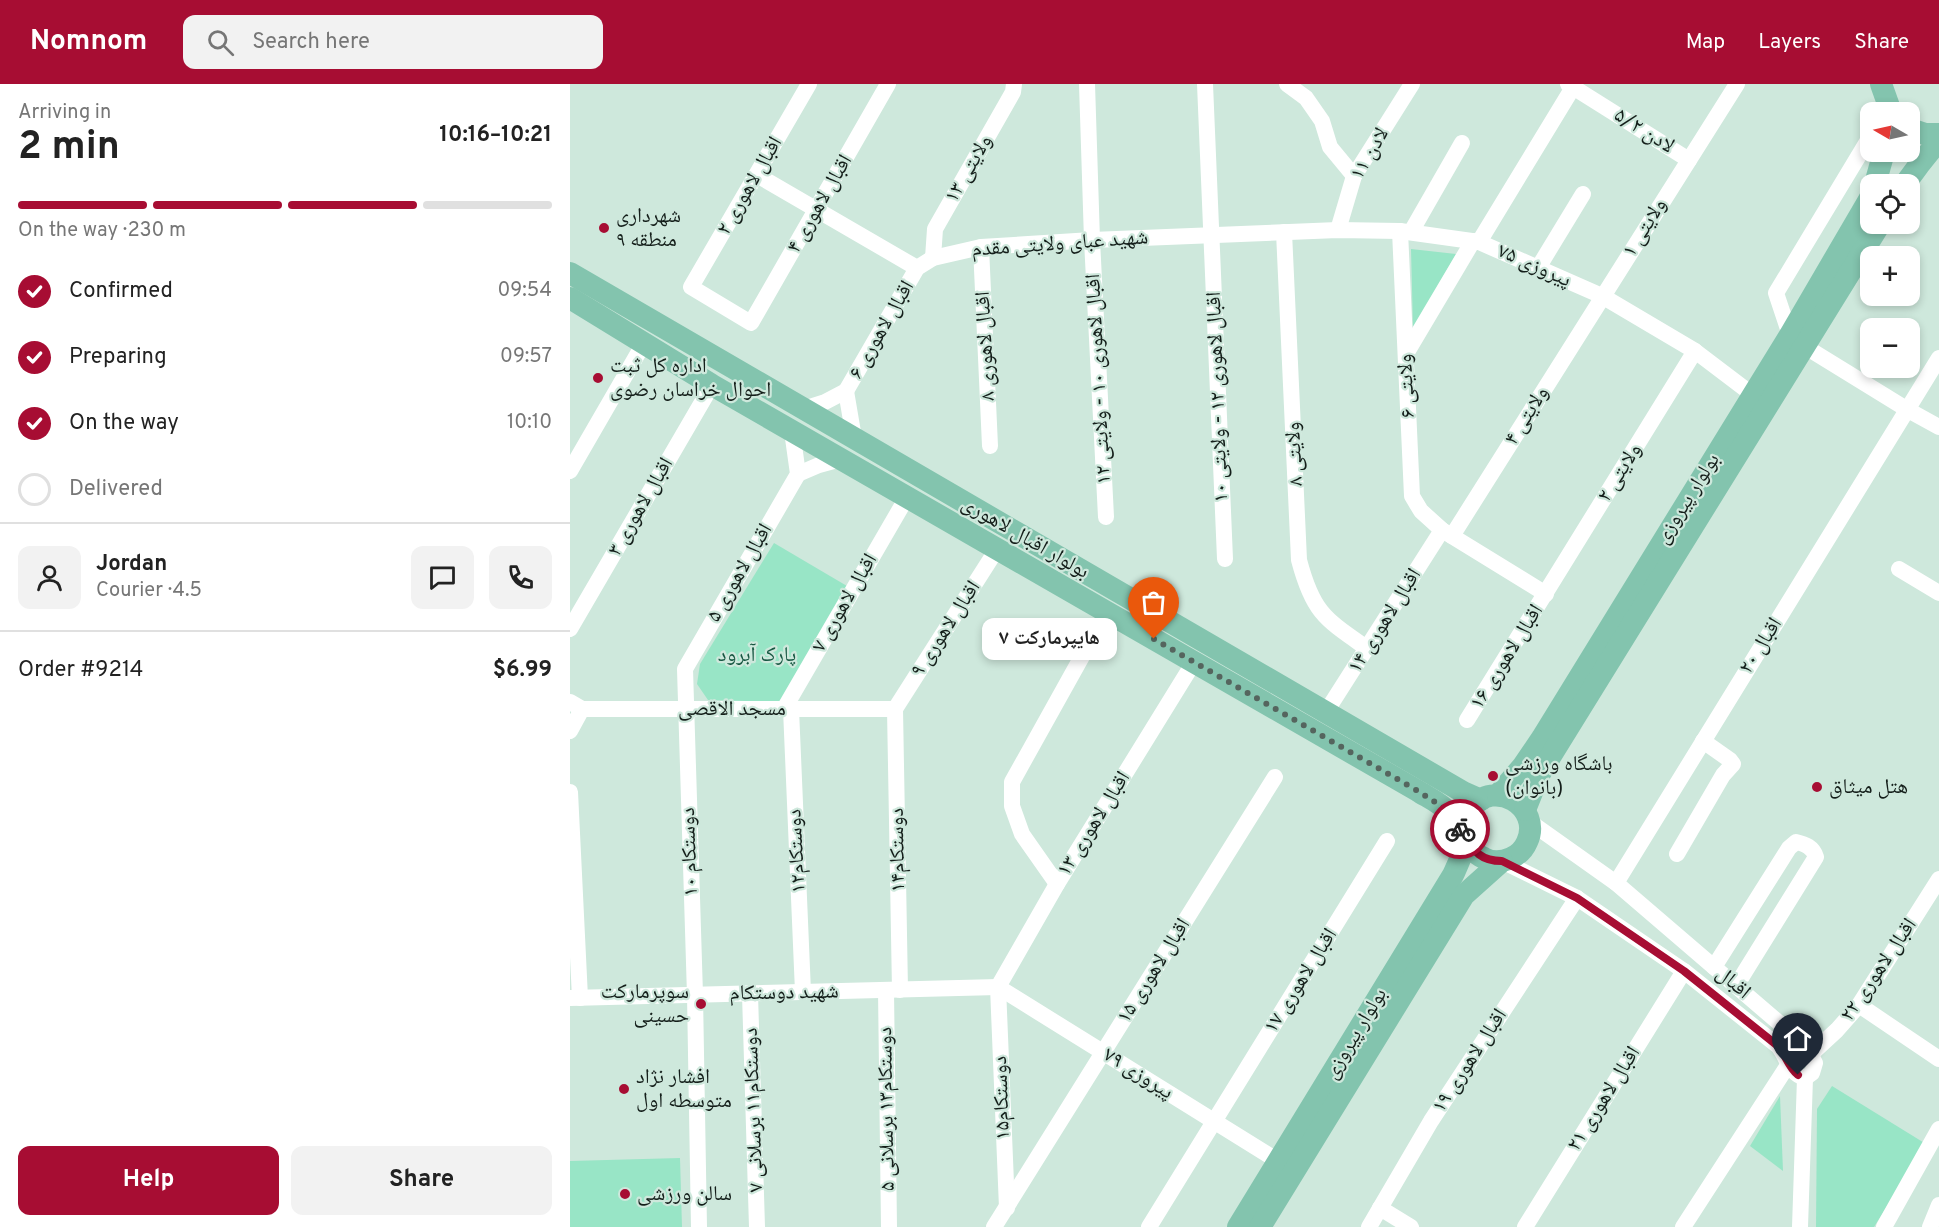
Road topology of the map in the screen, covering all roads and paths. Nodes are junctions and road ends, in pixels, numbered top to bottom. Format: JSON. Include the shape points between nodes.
{"nodes":[{"id":1,"x":809,"y":84,"type":"edge"},
{"id":2,"x":888,"y":84,"type":"edge"},
{"id":3,"x":1014,"y":84,"type":"edge"},
{"id":4,"x":1087,"y":84,"type":"edge"},
{"id":5,"x":1205,"y":84,"type":"edge"},
{"id":6,"x":1287,"y":84,"type":"edge"},
{"id":7,"x":1412,"y":84,"type":"edge"},
{"id":8,"x":1737,"y":84,"type":"edge"},
{"id":9,"x":1572,"y":85,"type":"edge"},
{"id":10,"x":1920,"y":132,"type":"edge"},
{"id":11,"x":1939,"y":134,"type":"edge"},
{"id":12,"x":1939,"y":140,"type":"edge"},
{"id":13,"x":1462,"y":142,"type":"dead end"},
{"id":14,"x":1860,"y":154,"type":"edge"},
{"id":15,"x":1689,"y":160,"type":"junction"},
{"id":16,"x":1912,"y":174,"type":"edge"},
{"id":17,"x":757,"y":175,"type":"junction"},
{"id":18,"x":1354,"y":176,"type":"junction"},
{"id":19,"x":1583,"y":194,"type":"dead end"},
{"id":20,"x":817,"y":209,"type":"junction"},
{"id":21,"x":1860,"y":218,"type":"edge"},
{"id":22,"x":1338,"y":230,"type":"junction"},
{"id":23,"x":1406,"y":231,"type":"junction"},
{"id":24,"x":1284,"y":232,"type":"junction"},
{"id":25,"x":1212,"y":234,"type":"junction"},
{"id":26,"x":1874,"y":234,"type":"edge"},
{"id":27,"x":1092,"y":240,"type":"junction"},
{"id":28,"x":1476,"y":241,"type":"junction"},
{"id":29,"x":981,"y":247,"type":"junction"},
{"id":30,"x":933,"y":258,"type":"junction"},
{"id":31,"x":917,"y":268,"type":"junction"},
{"id":32,"x":1538,"y":268,"type":"junction"},
{"id":33,"x":570,"y":273,"type":"edge"},
{"id":34,"x":1602,"y":296,"type":"junction"},
{"id":35,"x":570,"y":298,"type":"edge"},
{"id":36,"x":751,"y":323,"type":"joint"},
{"id":37,"x":1797,"y":341,"type":"junction"},
{"id":38,"x":644,"y":343,"type":"junction"},
{"id":39,"x":1695,"y":351,"type":"junction"},
{"id":40,"x":1405,"y":355,"type":"junction"},
{"id":41,"x":1939,"y":358,"type":"edge"},
{"id":42,"x":712,"y":385,"type":"junction"},
{"id":43,"x":846,"y":391,"type":"junction"},
{"id":44,"x":1753,"y":394,"type":"junction"},
{"id":45,"x":803,"y":409,"type":"junction"},
{"id":46,"x":1908,"y":410,"type":"junction"},
{"id":47,"x":1939,"y":427,"type":"edge"},
{"id":48,"x":792,"y":430,"type":"junction"},
{"id":49,"x":854,"y":438,"type":"junction"},
{"id":50,"x":990,"y":446,"type":"dead end"},
{"id":51,"x":841,"y":459,"type":"junction"},
{"id":52,"x":570,"y":471,"type":"edge"},
{"id":53,"x":798,"y":474,"type":"junction"},
{"id":54,"x":907,"y":497,"type":"junction"},
{"id":55,"x":1106,"y":517,"type":"dead end"},
{"id":56,"x":1447,"y":533,"type":"junction"},
{"id":57,"x":997,"y":549,"type":"junction"},
{"id":58,"x":1225,"y":559,"type":"dead end"},
{"id":59,"x":1899,"y":569,"type":"dead end"},
{"id":60,"x":1939,"y":593,"type":"edge"},
{"id":61,"x":1546,"y":594,"type":"junction"},
{"id":62,"x":1125,"y":597,"type":"junction"},
{"id":63,"x":1114,"y":617,"type":"junction"},
{"id":64,"x":570,"y":629,"type":"edge"},
{"id":65,"x":1090,"y":642,"type":"dead end"},
{"id":66,"x":1368,"y":649,"type":"junction"},
{"id":67,"x":1194,"y":662,"type":"junction"},
{"id":68,"x":576,"y":705,"type":"edge"},
{"id":69,"x":686,"y":709,"type":"junction"},
{"id":70,"x":787,"y":709,"type":"junction"},
{"id":71,"x":895,"y":709,"type":"junction"},
{"id":72,"x":1326,"y":712,"type":"junction"},
{"id":73,"x":1467,"y":720,"type":"dead end"},
{"id":74,"x":570,"y":731,"type":"edge"},
{"id":75,"x":1703,"y":741,"type":"junction"},
{"id":76,"x":1275,"y":777,"type":"dead end"},
{"id":77,"x":570,"y":792,"type":"edge"},
{"id":78,"x":1489,"y":797,"type":"junction"},
{"id":79,"x":1527,"y":816,"type":"junction"},
{"id":80,"x":1466,"y":838,"type":"junction"},
{"id":81,"x":1387,"y":841,"type":"dead end"},
{"id":82,"x":1677,"y":854,"type":"dead end"},
{"id":83,"x":1502,"y":861,"type":"junction"},
{"id":84,"x":1939,"y":879,"type":"edge"},
{"id":85,"x":1616,"y":883,"type":"junction"},
{"id":86,"x":1057,"y":884,"type":"junction"},
{"id":87,"x":1577,"y":898,"type":"junction"},
{"id":88,"x":1714,"y":967,"type":"junction"},
{"id":89,"x":1684,"y":971,"type":"junction"},
{"id":90,"x":1736,"y":986,"type":"junction"},
{"id":91,"x":998,"y":987,"type":"junction"},
{"id":92,"x":893,"y":990,"type":"junction"},
{"id":93,"x":803,"y":992,"type":"junction"},
{"id":94,"x":750,"y":994,"type":"junction"},
{"id":95,"x":695,"y":995,"type":"junction"},
{"id":96,"x":575,"y":998,"type":"edge"},
{"id":97,"x":1858,"y":1005,"type":"junction"},
{"id":98,"x":1103,"y":1053,"type":"junction"},
{"id":99,"x":1812,"y":1054,"type":"junction"},
{"id":100,"x":1939,"y":1059,"type":"edge"},
{"id":101,"x":1788,"y":1065,"type":"junction"},
{"id":102,"x":1805,"y":1077,"type":"junction"},
{"id":103,"x":1215,"y":1122,"type":"junction"},
{"id":104,"x":1939,"y":1129,"type":"edge"},
{"id":105,"x":1278,"y":1161,"type":"junction"},
{"id":106,"x":1939,"y":1204,"type":"edge"},
{"id":107,"x":1006,"y":1208,"type":"junction"},
{"id":108,"x":1380,"y":1208,"type":"junction"},
{"id":109,"x":699,"y":1227,"type":"edge"},
{"id":110,"x":757,"y":1227,"type":"edge"},
{"id":111,"x":889,"y":1227,"type":"edge"},
{"id":112,"x":994,"y":1227,"type":"edge"},
{"id":113,"x":1149,"y":1227,"type":"edge"},
{"id":114,"x":1238,"y":1227,"type":"edge"},
{"id":115,"x":1260,"y":1227,"type":"edge"},
{"id":116,"x":1369,"y":1227,"type":"edge"},
{"id":117,"x":1411,"y":1227,"type":"edge"},
{"id":118,"x":1525,"y":1227,"type":"edge"},
{"id":119,"x":1683,"y":1227,"type":"edge"},
{"id":120,"x":1800,"y":1227,"type":"edge"},
{"id":121,"x":1884,"y":1227,"type":"edge"},
{"id":122,"x":1930,"y":1227,"type":"edge"}],
"edges":[{"from":1,"to":17,"type":"street","name":"اقبال لاهوری ۲"},
{"from":2,"to":20,"type":"street","name":"اقبال لاهوری ۴"},
{"from":3,"to":30,"type":"street","name":"ولایتی ۱۳","via":[[935,229]]},
{"from":4,"to":27,"type":"street","name":"اقبال لاهوری ۱۰ - ولایتی ۱۲"},
{"from":5,"to":25,"type":"street","name":"اقبال لاهوری ۱۲ - ولایتی ۱۰"},
{"from":6,"to":18,"type":"street","via":[[1306,98],[1322,121],[1330,147]]},
{"from":7,"to":18,"type":"street","name":"لادن ۱۱"},
{"from":8,"to":15,"type":"street","name":"ولایتی ۱"},
{"from":9,"to":15,"type":"street","name":"لادن ۵/۲"},
{"from":9,"to":28,"type":"street"},
{"from":10,"to":11,"type":"main road"},
{"from":12,"to":16,"type":"main road"},
{"from":13,"to":23,"type":"street"},
{"from":14,"to":37,"type":"street","via":[[1776,293]]},
{"from":15,"to":34,"type":"street","name":"ولایتی ۱"},
{"from":17,"to":20,"type":"street"},
{"from":17,"to":36,"type":"street","name":"اقبال لاهوری ۲","via":[[691,287]]},
{"from":18,"to":22,"type":"street","name":"لادن ۱۱"},
{"from":19,"to":32,"type":"street"},
{"from":20,"to":31,"type":"street"},
{"from":20,"to":36,"type":"street","name":"اقبال لاهوری ۴"},
{"from":21,"to":37,"type":"main road","name":"بولوار پیروزی"},
{"from":22,"to":23,"type":"street","name":"پیروزی ۷۵"},
{"from":22,"to":24,"type":"street","name":"پیروزی ۷۵"},
{"from":23,"to":28,"type":"street","name":"پیروزی ۷۵"},
{"from":23,"to":40,"type":"street","name":"ولایتی ۶"},
{"from":24,"to":25,"type":"street","name":"شهید عبای ولایتی مقدم"},
{"from":24,"to":66,"type":"street","name":"ولایتی ۸","via":[[1299,560],[1316,606],[1331,623]]},
{"from":25,"to":27,"type":"street","name":"شهید عبای ولایتی مقدم"},
{"from":25,"to":58,"type":"street","name":"اقبال لاهوری ۱۲ - ولایتی ۱۰"},
{"from":26,"to":37,"type":"main road","name":"بولوار پیروزی"},
{"from":27,"to":29,"type":"street","name":"شهید عبای ولایتی مقدم"},
{"from":27,"to":55,"type":"street","name":"اقبال لاهوری ۱۰ - ولایتی ۱۲"},
{"from":28,"to":32,"type":"street","name":"پیروزی ۷۵"},
{"from":28,"to":40,"type":"street"},
{"from":29,"to":30,"type":"street","name":"شهید عبای ولایتی مقدم"},
{"from":29,"to":50,"type":"street","name":"اقبال لاهوری ۸"},
{"from":30,"to":31,"type":"street","name":"شهید عبای ولایتی مقدم"},
{"from":31,"to":43,"type":"street","name":"اقبال لاهوری ۶"},
{"from":32,"to":34,"type":"street","name":"پیروزی ۷۵"},
{"from":33,"to":45,"type":"main road","name":"بولوار اقبال لاهوری"},
{"from":34,"to":39,"type":"street","name":"پیروزی ۷۵"},
{"from":34,"to":56,"type":"street","name":"ولایتی ۴"},
{"from":35,"to":38,"type":"main road","name":"بولوار اقبال لاهوری"},
{"from":37,"to":44,"type":"main road","name":"بولوار پیروزی"},
{"from":37,"to":46,"type":"street"},
{"from":37,"to":79,"type":"main road","name":"بولوار پیروزی","via":[[1539,775]]},
{"from":38,"to":42,"type":"main road","name":"بولوار اقبال لاهوری"},
{"from":38,"to":52,"type":"street"},
{"from":39,"to":44,"type":"street","name":"پیروزی ۷۵"},
{"from":39,"to":61,"type":"street","name":"ولایتی ۲"},
{"from":40,"to":56,"type":"street","name":"ولایتی ۶","via":[[1412,496],[1421,511]]},
{"from":41,"to":46,"type":"street","name":"اقبال ۲۰"},
{"from":42,"to":48,"type":"main road","name":"بولوار اقبال لاهوری"},
{"from":42,"to":64,"type":"street","name":"اقبال لاهوری ۳"},
{"from":43,"to":45,"type":"street"},
{"from":43,"to":49,"type":"street"},
{"from":44,"to":78,"type":"main road","name":"بولوار پیروزی","via":[[1542,738],[1523,766]]},
{"from":45,"to":49,"type":"main road","name":"بولوار اقبال لاهوری"},
{"from":46,"to":47,"type":"street"},
{"from":46,"to":75,"type":"street","name":"اقبال ۲۰"},
{"from":48,"to":51,"type":"main road","name":"بولوار اقبال لاهوری"},
{"from":48,"to":53,"type":"street"},
{"from":49,"to":62,"type":"main road","name":"بولوار اقبال لاهوری"},
{"from":51,"to":53,"type":"street"},
{"from":51,"to":54,"type":"main road","name":"بولوار اقبال لاهوری"},
{"from":53,"to":69,"type":"street","name":"اقبال لاهوری ۵","via":[[685,669]]},
{"from":54,"to":57,"type":"main road","name":"بولوار اقبال لاهوری"},
{"from":54,"to":70,"type":"street","name":"اقبال لاهوری ۷"},
{"from":56,"to":61,"type":"street","name":"ولایتی ۶"},
{"from":56,"to":66,"type":"street","name":"اقبال لاهوری ۱۴"},
{"from":57,"to":63,"type":"main road","name":"بولوار اقبال لاهوری"},
{"from":57,"to":71,"type":"street","name":"اقبال لاهوری ۹"},
{"from":59,"to":60,"type":"street"},
{"from":61,"to":73,"type":"street","name":"اقبال لاهوری ۱۶"},
{"from":62,"to":63,"type":"main road"},
{"from":62,"to":72,"type":"main road","name":"بولوار اقبال لاهوری"},
{"from":63,"to":67,"type":"main road","name":"بولوار اقبال لاهوری"},
{"from":65,"to":86,"type":"street","via":[[1012,782],[1012,807],[1022,834]]},
{"from":66,"to":72,"type":"street","name":"اقبال لاهوری ۱۴"},
{"from":67,"to":80,"type":"main road","name":"بولوار اقبال لاهوری","via":[[1447,810]]},
{"from":67,"to":86,"type":"street","name":"اقبال لاهوری ۱۳"},
{"from":68,"to":69,"type":"street","name":"مسجد الاقصی"},
{"from":68,"to":74,"type":"street"},
{"from":69,"to":70,"type":"street","name":"مسجد الاقصی"},
{"from":69,"to":95,"type":"street","name":"دوستکام ۱۰"},
{"from":70,"to":71,"type":"street","name":"مسجد الاقصی"},
{"from":70,"to":93,"type":"street","name":"دوستکام۱۲"},
{"from":71,"to":92,"type":"street","name":"دوستکام۱۴"},
{"from":72,"to":78,"type":"main road","name":"بولوار اقبال لاهوری","via":[[1463,792]]},
{"from":75,"to":82,"type":"street","via":[[1733,764]]},
{"from":75,"to":85,"type":"street","name":"اقبال ۲۰"},
{"from":76,"to":98,"type":"street","name":"اقبال لاهوری ۱۵"},
{"from":77,"to":96,"type":"street"},
{"from":78,"to":79,"type":"main road","via":[[1510,798]]},
{"from":78,"to":80,"type":"main road","via":[[1473,806],[1465,826]]},
{"from":79,"to":83,"type":"main road","via":[[1530,836],[1524,848],[1515,857]]},
{"from":79,"to":85,"type":"street","name":"اقبال"},
{"from":80,"to":83,"type":"main road","via":[[1483,858]]},
{"from":80,"to":105,"type":"main road","name":"بولوار پیروزی","via":[[1453,875]]},
{"from":81,"to":103,"type":"street","name":"اقبال لاهوری ۱۷"},
{"from":83,"to":87,"type":"street","name":"اقبال"},
{"from":83,"to":115,"type":"main road","name":"بولوار پیروزی","via":[[1464,895]]},
{"from":84,"to":97,"type":"street","name":"اقبال لاهوری ۲۲"},
{"from":85,"to":88,"type":"street","name":"اقبال"},
{"from":86,"to":91,"type":"street","name":"اقبال لاهوری ۱۳"},
{"from":87,"to":89,"type":"street","name":"اقبال"},
{"from":87,"to":108,"type":"street","name":"اقبال لاهوری ۱۹","via":[[1431,1121]]},
{"from":88,"to":90,"type":"street","name":"اقبال"},
{"from":88,"to":90,"type":"street","via":[[1789,848],[1796,842],[1806,845],[1816,857]]},
{"from":89,"to":101,"type":"street","name":"اقبال","via":[[1778,1046]]},
{"from":89,"to":118,"type":"street","name":"اقبال لاهوری ۲۱"},
{"from":90,"to":99,"type":"street","name":"اقبال"},
{"from":91,"to":92,"type":"street","name":"شهید دوستکام"},
{"from":91,"to":98,"type":"street","name":"پیروزی ۷۹"},
{"from":91,"to":107,"type":"street","name":"دوستکام۱۵"},
{"from":92,"to":93,"type":"street","name":"شهید دوستکام"},
{"from":92,"to":111,"type":"street","name":"دوستکام۱۳ برسلانی ۵"},
{"from":93,"to":94,"type":"street","name":"شهید دوستکام"},
{"from":94,"to":95,"type":"street","name":"شهید دوستکام"},
{"from":94,"to":110,"type":"street","name":"دوستکام۱۱ برسلانی ۷"},
{"from":95,"to":96,"type":"street","name":"شهید دوستکام"},
{"from":95,"to":109,"type":"street","name":"دوستکام ۱۰"},
{"from":97,"to":99,"type":"street","name":"اقبال لاهوری ۲۲"},
{"from":97,"to":100,"type":"street"},
{"from":98,"to":103,"type":"street","name":"پیروزی ۷۹"},
{"from":98,"to":107,"type":"street","name":"اقبال لاهوری ۱۵"},
{"from":99,"to":102,"type":"street","via":[[1815,1068]]},
{"from":101,"to":102,"type":"street","name":"اقبال"},
{"from":101,"to":119,"type":"street"},
{"from":102,"to":120,"type":"street"},
{"from":103,"to":105,"type":"street","name":"پیروزی ۷۹"},
{"from":103,"to":113,"type":"street","name":"اقبال لاهوری ۱۷"},
{"from":104,"to":121,"type":"street"},
{"from":105,"to":114,"type":"main road","name":"بولوار پیروزی"},
{"from":106,"to":122,"type":"street"},
{"from":107,"to":112,"type":"street","name":"اقبال لاهوری ۱۵"},
{"from":108,"to":116,"type":"street","name":"اقبال لاهوری ۱۹"},
{"from":108,"to":117,"type":"street"}]}
